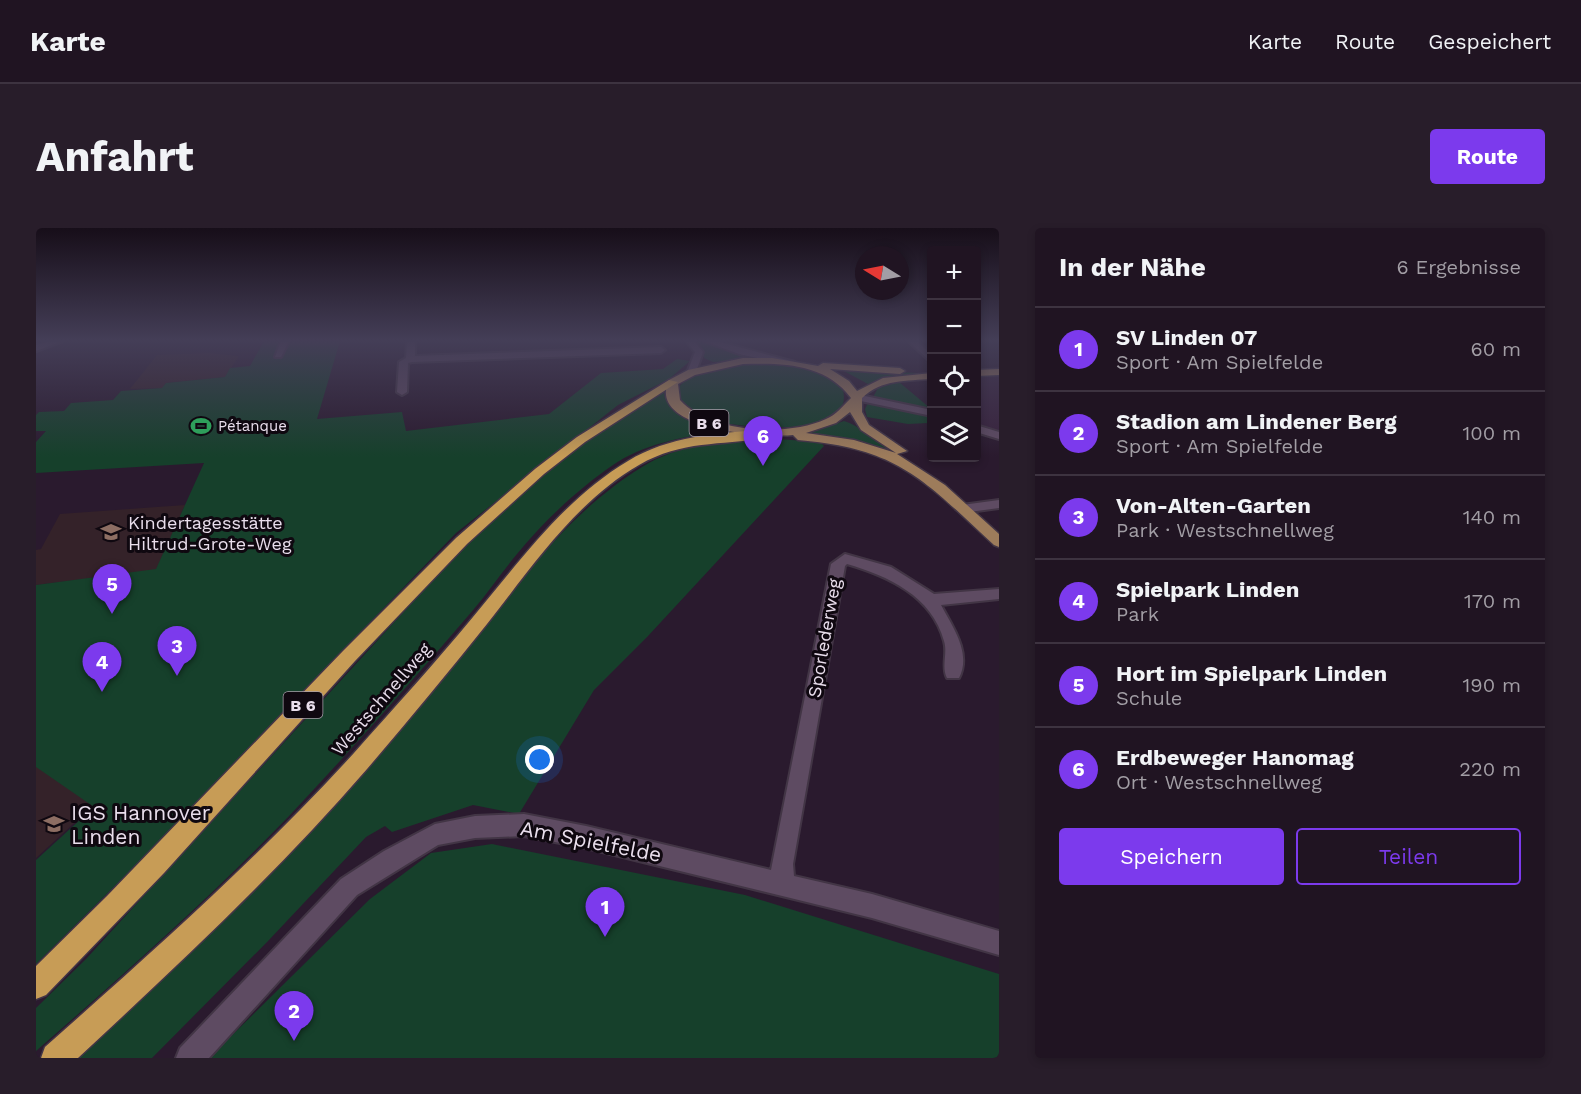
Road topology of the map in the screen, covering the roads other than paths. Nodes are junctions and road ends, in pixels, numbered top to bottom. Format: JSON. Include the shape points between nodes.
{"nodes":[{"id":1,"x":403,"y":380,"type":"edge"},
{"id":2,"x":677,"y":380,"type":"edge"},
{"id":3,"x":839,"y":380,"type":"edge"},
{"id":4,"x":905,"y":380,"type":"edge"},
{"id":5,"x":673,"y":382,"type":"junction"},
{"id":6,"x":402,"y":392,"type":"dead end"},
{"id":7,"x":859,"y":399,"type":"junction"},
{"id":8,"x":927,"y":412,"type":"edge"},
{"id":9,"x":981,"y":430,"type":"edge"},
{"id":10,"x":770,"y":433,"type":"junction"},
{"id":11,"x":999,"y":436,"type":"edge"},
{"id":12,"x":999,"y":504,"type":"edge"},
{"id":13,"x":967,"y":509,"type":"junction"},
{"id":14,"x":999,"y":531,"type":"edge"},
{"id":15,"x":999,"y":542,"type":"edge"},
{"id":16,"x":999,"y":594,"type":"edge"},
{"id":17,"x":931,"y":600,"type":"junction"},
{"id":18,"x":953,"y":673,"type":"dead end"},
{"id":19,"x":783,"y":883,"type":"junction"},
{"id":20,"x":999,"y":943,"type":"edge"},
{"id":21,"x":36,"y":985,"type":"edge"},
{"id":22,"x":56,"y":1058,"type":"edge"},
{"id":23,"x":190,"y":1058,"type":"edge"}],
"edges":[{"from":1,"to":6,"type":"street"},
{"from":2,"to":5,"type":"main road","number":"B 6"},
{"from":3,"to":7,"type":"main road","number":"B 6"},
{"from":4,"to":7,"type":"main road","number":"B 6","via":[[874,384]]},
{"from":5,"to":10,"type":"main road","number":"B 6","via":[[673,400],[697,419]]},
{"from":5,"to":21,"type":"highway","number":"B 6","via":[[610,419],[497,505]]},
{"from":7,"to":8,"type":"street"},
{"from":7,"to":10,"type":"main road","number":"B 6","via":[[822,425]]},
{"from":7,"to":13,"type":"main road","via":[[856,412],[865,427],[921,466]]},
{"from":9,"to":11,"type":"street"},
{"from":10,"to":13,"type":"main road","via":[[844,442],[885,453],[913,468]]},
{"from":10,"to":22,"type":"highway","name":"Westschnellweg","number":"B 6","via":[[705,439],[661,450],[634,462],[595,492],[536,549],[332,793],[163,961]]},
{"from":12,"to":13,"type":"street"},
{"from":13,"to":14,"type":"main road"},
{"from":13,"to":15,"type":"main road"},
{"from":16,"to":17,"type":"street"},
{"from":17,"to":18,"type":"street","via":[[953,642]]},
{"from":17,"to":19,"type":"street","name":"Sporlederweg","via":[[880,567],[845,559],[838,564],[782,864]]},
{"from":19,"to":20,"type":"street","name":"Am Spielfelde"},
{"from":19,"to":23,"type":"street","name":"Am Spielfelde","via":[[524,825],[486,826],[435,835],[349,887]]}]}
